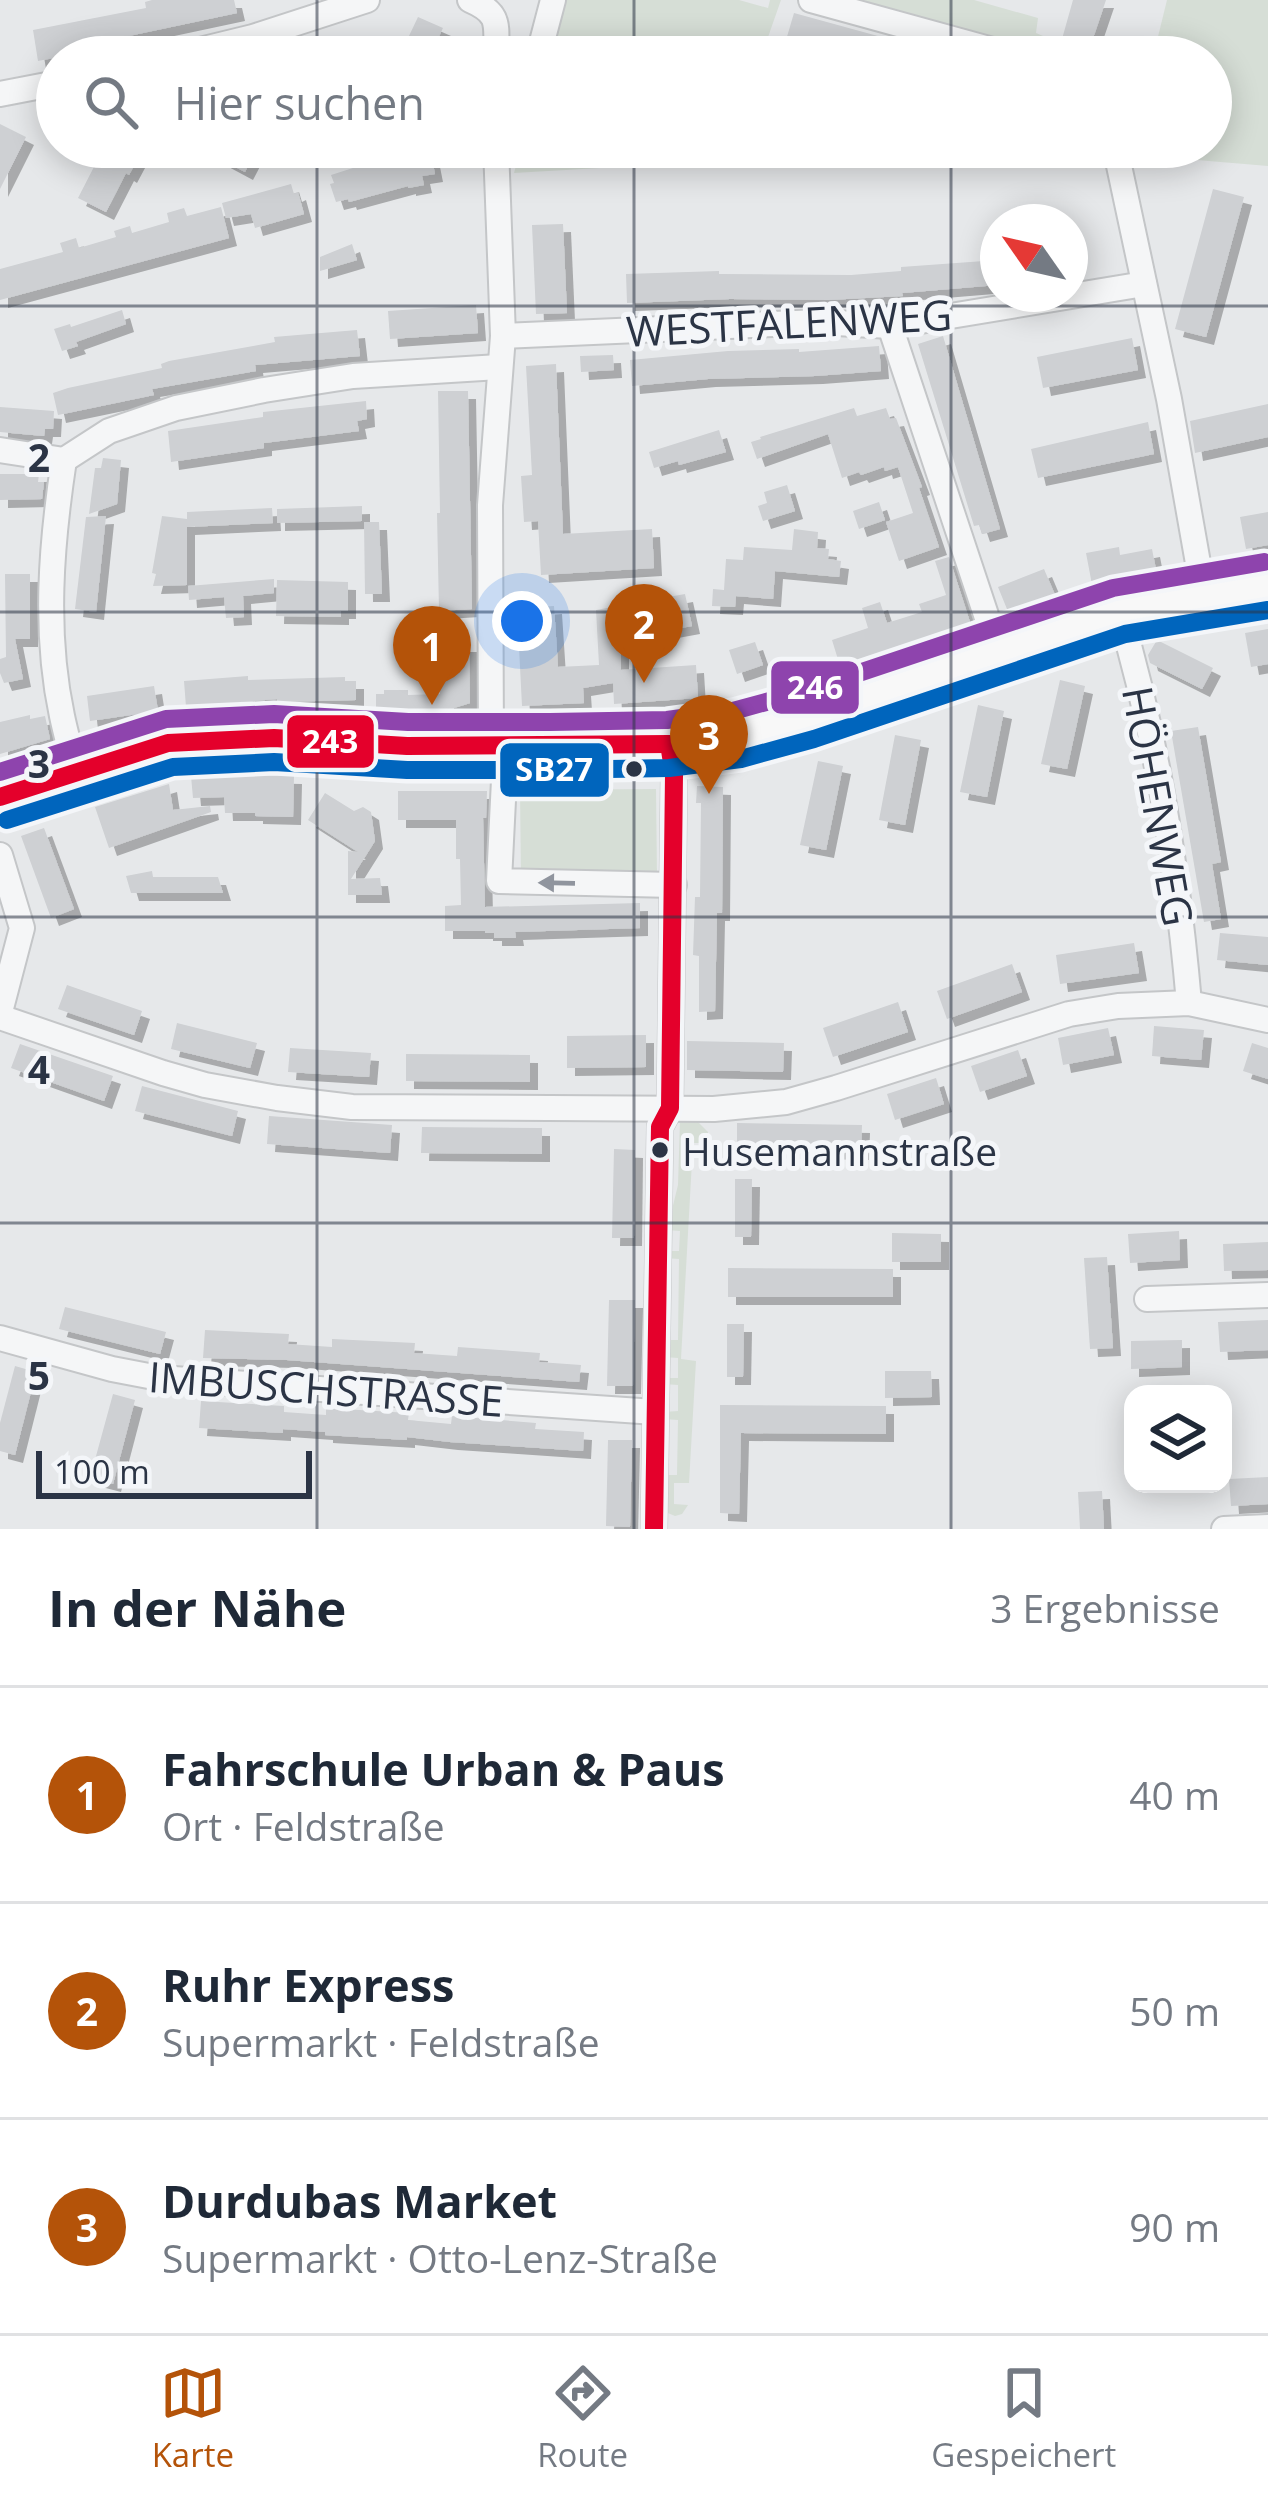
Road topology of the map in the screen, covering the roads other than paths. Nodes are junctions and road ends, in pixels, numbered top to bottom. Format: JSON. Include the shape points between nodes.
{"nodes":[{"id":1,"x":367,"y":0,"type":"edge"},
{"id":2,"x":470,"y":0,"type":"edge"},
{"id":3,"x":554,"y":0,"type":"edge"},
{"id":4,"x":811,"y":0,"type":"edge"},
{"id":5,"x":256,"y":36,"type":"edge"},
{"id":6,"x":496,"y":36,"type":"edge"},
{"id":7,"x":544,"y":36,"type":"edge"},
{"id":8,"x":942,"y":36,"type":"edge"},
{"id":9,"x":36,"y":87,"type":"edge"},
{"id":10,"x":0,"y":94,"type":"edge"},
{"id":11,"x":500,"y":168,"type":"edge"},
{"id":12,"x":1119,"y":168,"type":"edge"},
{"id":13,"x":1144,"y":284,"type":"junction"},
{"id":14,"x":890,"y":326,"type":"junction"},
{"id":15,"x":503,"y":336,"type":"junction"},
{"id":16,"x":499,"y":367,"type":"junction"},
{"id":17,"x":0,"y":450,"type":"edge"},
{"id":18,"x":64,"y":460,"type":"junction"},
{"id":19,"x":1268,"y":586,"type":"edge"},
{"id":20,"x":1204,"y":597,"type":"junction"},
{"id":21,"x":1119,"y":610,"type":"junction"},
{"id":22,"x":998,"y":651,"type":"junction"},
{"id":23,"x":669,"y":744,"type":"junction"},
{"id":24,"x":491,"y":746,"type":"junction"},
{"id":25,"x":76,"y":772,"type":"junction"},
{"id":26,"x":504,"y":780,"type":"dead end"},
{"id":27,"x":0,"y":797,"type":"edge"},
{"id":28,"x":0,"y":856,"type":"edge"},
{"id":29,"x":674,"y":885,"type":"junction"},
{"id":30,"x":1189,"y":1003,"type":"junction"},
{"id":31,"x":0,"y":1014,"type":"edge"},
{"id":32,"x":1268,"y":1020,"type":"edge"},
{"id":33,"x":670,"y":1108,"type":"junction"},
{"id":34,"x":1268,"y":1294,"type":"edge"},
{"id":35,"x":1147,"y":1299,"type":"dead end"},
{"id":36,"x":0,"y":1338,"type":"edge"},
{"id":37,"x":656,"y":1412,"type":"junction"},
{"id":38,"x":1268,"y":1527,"type":"edge"},
{"id":39,"x":654,"y":1529,"type":"edge"},
{"id":40,"x":1224,"y":1529,"type":"edge"}],
"edges":[{"from":1,"to":5,"type":"street"},
{"from":2,"to":6,"type":"street","via":[[491,11]]},
{"from":3,"to":7,"type":"street"},
{"from":4,"to":8,"type":"street"},
{"from":9,"to":10,"type":"street"},
{"from":11,"to":15,"type":"street"},
{"from":12,"to":13,"type":"street"},
{"from":13,"to":14,"type":"street","name":"WESTFALENWEG"},
{"from":13,"to":20,"type":"street"},
{"from":14,"to":15,"type":"street","name":"WESTFALENWEG"},
{"from":14,"to":22,"type":"street"},
{"from":15,"to":16,"type":"street"},
{"from":16,"to":18,"type":"street","via":[[353,376],[176,408],[109,431]]},
{"from":16,"to":24,"type":"street","via":[[490,505]]},
{"from":17,"to":18,"type":"street"},
{"from":18,"to":25,"type":"street","via":[[51,600],[59,697]]},
{"from":19,"to":20,"type":"main road"},
{"from":20,"to":21,"type":"main road"},
{"from":21,"to":22,"type":"main road"},
{"from":21,"to":30,"type":"street","name":"HÖHENWEG","via":[[1159,787]]},
{"from":22,"to":23,"type":"main road","via":[[806,716]]},
{"from":23,"to":24,"type":"main road"},
{"from":23,"to":29,"type":"street"},
{"from":24,"to":25,"type":"main road","via":[[222,739],[168,743]]},
{"from":25,"to":27,"type":"main road"},
{"from":29,"to":26,"type":"street","one_way":true,"via":[[499,881]]},
{"from":28,"to":31,"type":"street","via":[[22,928]]},
{"from":29,"to":33,"type":"street"},
{"from":30,"to":32,"type":"street"},
{"from":30,"to":33,"type":"street","via":[[1069,1014],[785,1102]]},
{"from":31,"to":33,"type":"street","via":[[164,1073],[277,1098],[352,1107]]},
{"from":33,"to":37,"type":"street","via":[[660,1127]]},
{"from":34,"to":35,"type":"street"},
{"from":36,"to":37,"type":"street","name":"IMBUSCHSTRASSE","via":[[159,1378]]},
{"from":37,"to":39,"type":"street"},
{"from":38,"to":40,"type":"street"}]}
